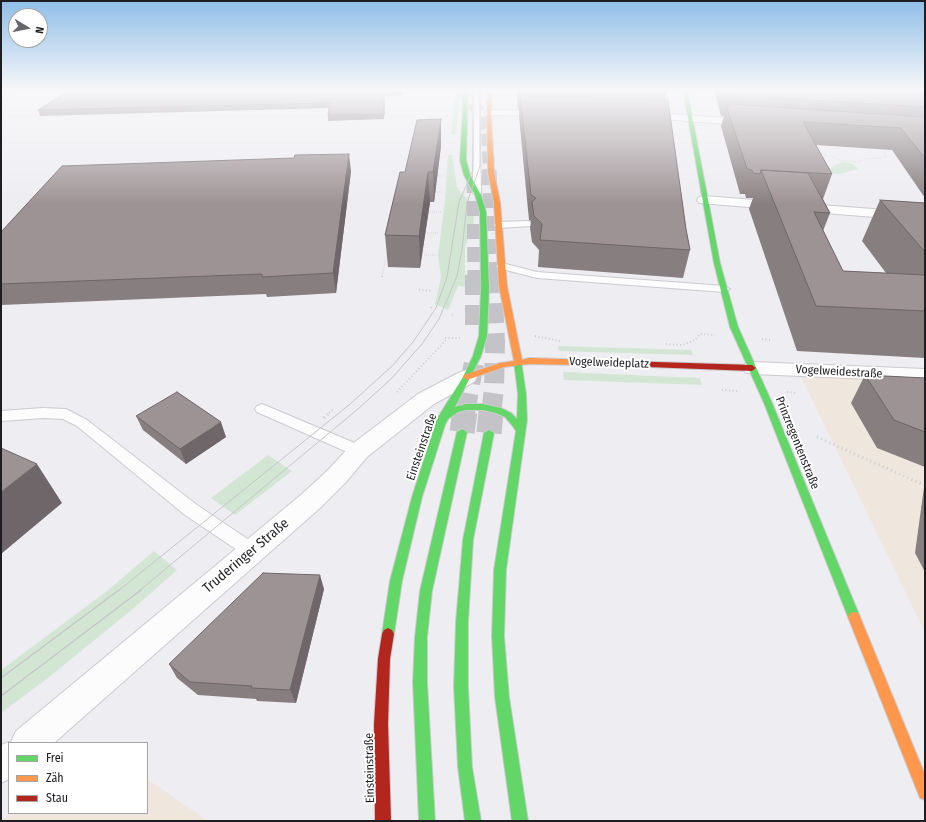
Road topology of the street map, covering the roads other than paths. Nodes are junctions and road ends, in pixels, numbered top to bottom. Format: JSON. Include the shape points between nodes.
{"nodes":[{"id":1,"x":464,"y":128,"type":"edge"},
{"id":2,"x":490,"y":128,"type":"edge"},
{"id":3,"x":691,"y":128,"type":"edge"},
{"id":4,"x":476,"y":129,"type":"junction"},
{"id":5,"x":463,"y":137,"type":"junction"},
{"id":6,"x":490,"y":158,"type":"junction"},
{"id":7,"x":477,"y":193,"type":"junction"},
{"id":8,"x":704,"y":200,"type":"junction"},
{"id":9,"x":925,"y":217,"type":"edge"},
{"id":10,"x":528,"y":224,"type":"dead end"},
{"id":11,"x":498,"y":225,"type":"junction"},
{"id":12,"x":502,"y":266,"type":"junction"},
{"id":13,"x":724,"y":289,"type":"junction"},
{"id":14,"x":518,"y":362,"type":"junction"},
{"id":15,"x":752,"y":368,"type":"junction"},
{"id":16,"x":925,"y":375,"type":"edge"},
{"id":17,"x":467,"y":377,"type":"junction"},
{"id":18,"x":262,"y":409,"type":"dead end"},
{"id":19,"x":1,"y":416,"type":"edge"},
{"id":20,"x":442,"y":419,"type":"junction"},
{"id":21,"x":462,"y":432,"type":"tunnel mouth"},
{"id":22,"x":521,"y":432,"type":"junction"},
{"id":23,"x":489,"y":433,"type":"tunnel mouth"},
{"id":24,"x":359,"y":450,"type":"junction"},
{"id":25,"x":252,"y":551,"type":"junction"},
{"id":26,"x":29,"y":742,"type":"edge"},
{"id":27,"x":925,"y":794,"type":"edge"},
{"id":28,"x":383,"y":821,"type":"edge"},
{"id":29,"x":427,"y":821,"type":"edge"},
{"id":30,"x":473,"y":821,"type":"edge"},
{"id":31,"x":520,"y":821,"type":"edge"}],
"edges":[{"from":1,"to":5,"type":"main road","name":"Einsteinstraße"},
{"from":2,"to":6,"type":"main road"},
{"from":3,"to":8,"type":"main road","name":"Prinzregentenstraße"},
{"from":4,"to":5,"type":"lane"},
{"from":4,"to":6,"type":"lane"},
{"from":4,"to":7,"type":"lane"},
{"from":5,"to":7,"type":"main road","name":"Einsteinstraße","via":[[465,170]]},
{"from":6,"to":11,"type":"main road"},
{"from":7,"to":17,"type":"main road","name":"Einsteinstraße","via":[[484,216],[484,324],[480,348]]},
{"from":8,"to":9,"type":"street"},
{"from":8,"to":13,"type":"main road","name":"Prinzregentenstraße"},
{"from":10,"to":11,"type":"lane"},
{"from":11,"to":12,"type":"main road"},
{"from":12,"to":13,"type":"lane","via":[[537,275]]},
{"from":12,"to":14,"type":"main road","via":[[505,298]]},
{"from":13,"to":15,"type":"main road","name":"Prinzregentenstraße","via":[[734,327]]},
{"from":14,"to":15,"type":"main road","name":"Vogelweideplatz"},
{"from":14,"to":17,"type":"main road","name":"Vogelweideplatz","via":[[490,368]]},
{"from":14,"to":22,"type":"main road","via":[[522,394]]},
{"from":15,"to":16,"type":"street","name":"Vogelweidestraße"},
{"from":15,"to":27,"type":"main road","name":"Prinzregentenstraße"},
{"from":17,"to":20,"type":"main road","name":"Einsteinstraße"},
{"from":17,"to":24,"type":"street","name":"Truderinger Straße","via":[[426,399]]},
{"from":18,"to":24,"type":"lane"},
{"from":19,"to":25,"type":"lane","via":[[66,414],[82,423],[191,510]]},
{"from":20,"to":22,"type":"main road","via":[[455,410],[483,407],[508,415]]},
{"from":20,"to":28,"type":"main road","name":"Einsteinstraße","via":[[417,497],[397,574],[390,614],[384,659],[381,724]]},
{"from":21,"to":29,"type":"main road","via":[[426,591],[421,637],[420,696]]},
{"from":22,"to":31,"type":"main road","via":[[500,570],[498,636],[502,696]]},
{"from":23,"to":30,"type":"main road","via":[[468,540],[462,622],[461,687],[465,767]]},
{"from":24,"to":25,"type":"street","name":"Truderinger Straße","via":[[330,483]]},
{"from":25,"to":26,"type":"street","name":"Truderinger Straße"}]}
